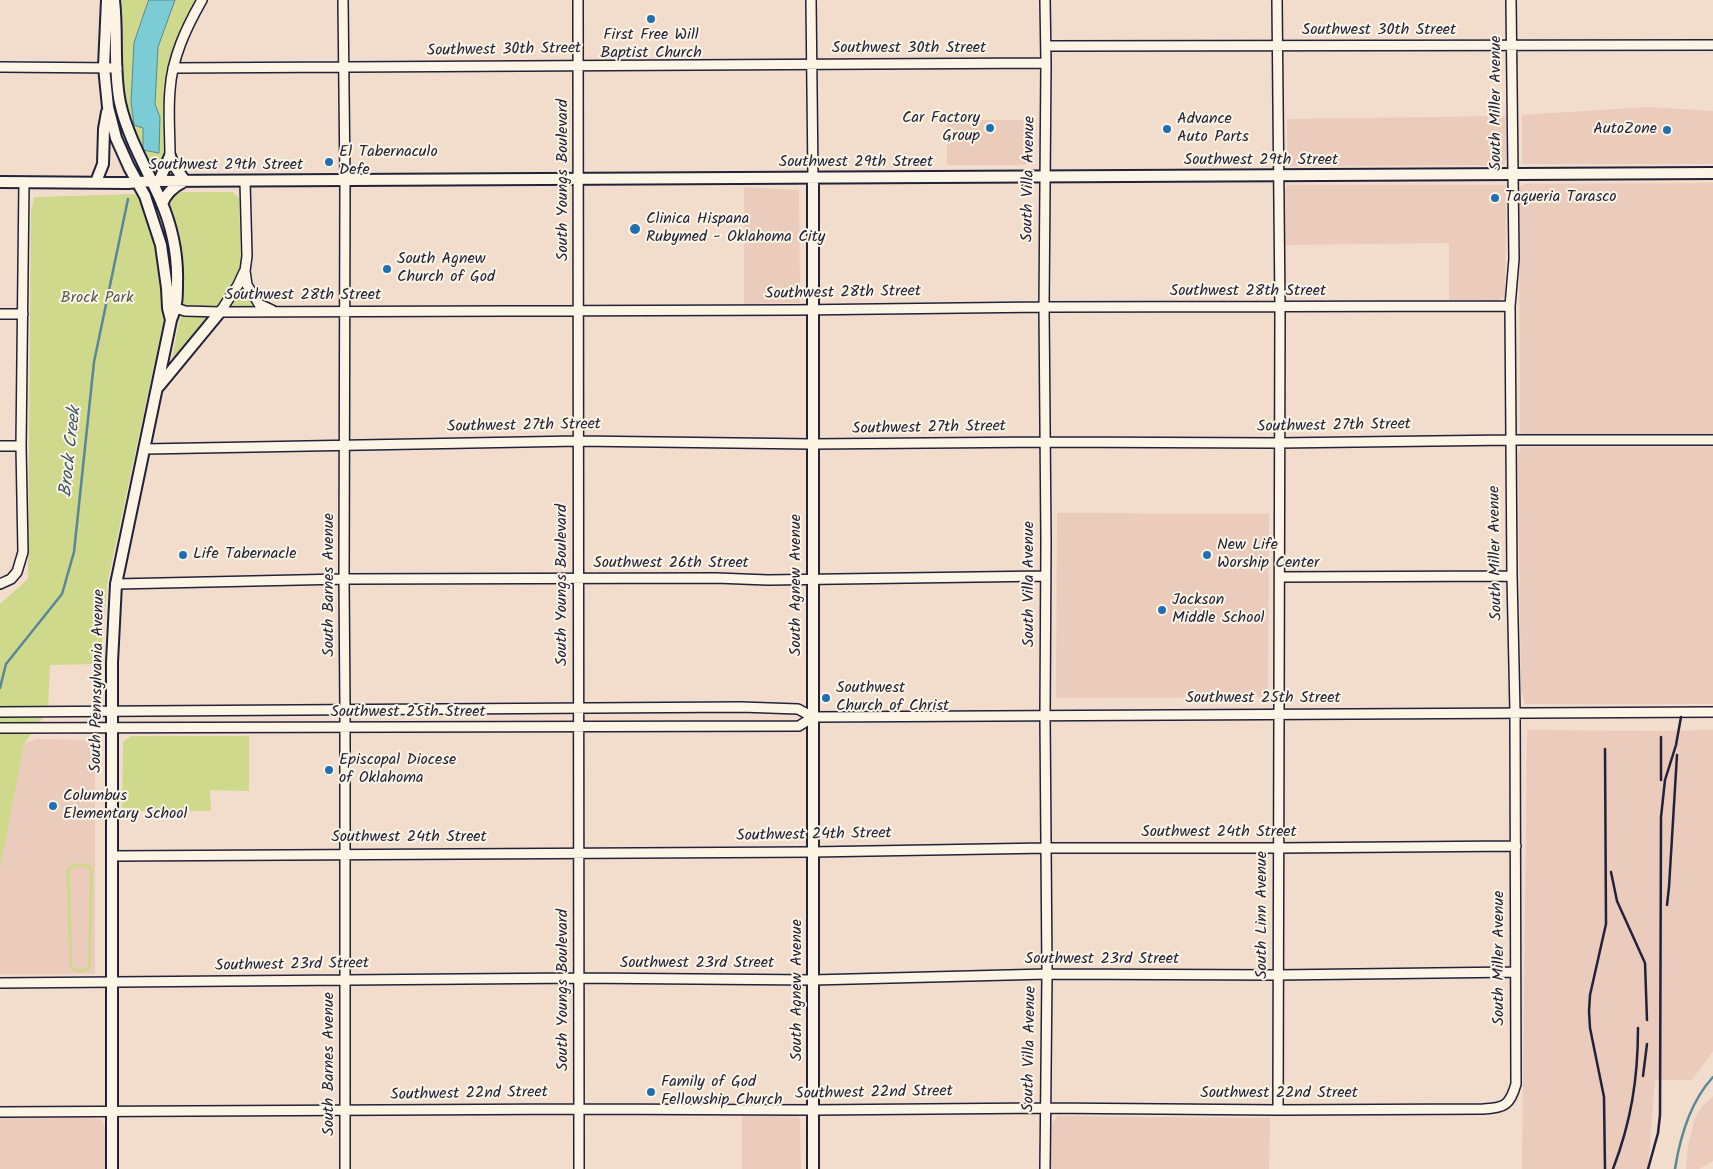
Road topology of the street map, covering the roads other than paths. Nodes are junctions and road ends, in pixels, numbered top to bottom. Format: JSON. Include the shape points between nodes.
{"nodes":[{"id":1,"x":107,"y":0,"type":"edge"},
{"id":2,"x":114,"y":0,"type":"edge"},
{"id":3,"x":202,"y":0,"type":"edge"},
{"id":4,"x":343,"y":0,"type":"edge"},
{"id":5,"x":578,"y":0,"type":"edge"},
{"id":6,"x":811,"y":0,"type":"edge"},
{"id":7,"x":1045,"y":0,"type":"edge"},
{"id":8,"x":1277,"y":0,"type":"edge"},
{"id":9,"x":1511,"y":0,"type":"edge"},
{"id":10,"x":1512,"y":45,"type":"junction"},
{"id":11,"x":1713,"y":45,"type":"edge"},
{"id":12,"x":1046,"y":46,"type":"junction"},
{"id":13,"x":1278,"y":47,"type":"junction"},
{"id":14,"x":1046,"y":63,"type":"junction"},
{"id":15,"x":812,"y":64,"type":"junction"},
{"id":16,"x":578,"y":65,"type":"junction"},
{"id":17,"x":0,"y":67,"type":"edge"},
{"id":18,"x":344,"y":67,"type":"junction"},
{"id":19,"x":104,"y":68,"type":"junction"},
{"id":20,"x":116,"y":68,"type":"junction"},
{"id":21,"x":173,"y":68,"type":"junction"},
{"id":22,"x":108,"y":107,"type":"junction"},
{"id":23,"x":170,"y":156,"type":"junction"},
{"id":24,"x":1713,"y":173,"type":"edge"},
{"id":25,"x":1513,"y":174,"type":"junction"},
{"id":26,"x":1279,"y":176,"type":"junction"},
{"id":27,"x":1045,"y":177,"type":"junction"},
{"id":28,"x":813,"y":178,"type":"junction"},
{"id":29,"x":578,"y":180,"type":"junction"},
{"id":30,"x":155,"y":181,"type":"junction"},
{"id":31,"x":185,"y":181,"type":"junction"},
{"id":32,"x":246,"y":181,"type":"junction"},
{"id":33,"x":345,"y":181,"type":"junction"},
{"id":34,"x":0,"y":182,"type":"edge"},
{"id":35,"x":24,"y":182,"type":"junction"},
{"id":36,"x":96,"y":182,"type":"junction"},
{"id":37,"x":137,"y":182,"type":"junction"},
{"id":38,"x":162,"y":204,"type":"junction"},
{"id":39,"x":245,"y":271,"type":"junction"},
{"id":40,"x":1510,"y":306,"type":"junction"},
{"id":41,"x":1044,"y":307,"type":"junction"},
{"id":42,"x":1280,"y":307,"type":"junction"},
{"id":43,"x":176,"y":308,"type":"junction"},
{"id":44,"x":812,"y":310,"type":"junction"},
{"id":45,"x":274,"y":311,"type":"junction"},
{"id":46,"x":345,"y":311,"type":"junction"},
{"id":47,"x":579,"y":311,"type":"junction"},
{"id":48,"x":220,"y":312,"type":"junction"},
{"id":49,"x":0,"y":314,"type":"edge"},
{"id":50,"x":23,"y":314,"type":"junction"},
{"id":51,"x":171,"y":320,"type":"junction"},
{"id":52,"x":158,"y":387,"type":"junction"},
{"id":53,"x":1511,"y":440,"type":"junction"},
{"id":54,"x":1713,"y":440,"type":"edge"},
{"id":55,"x":578,"y":441,"type":"junction"},
{"id":56,"x":1046,"y":442,"type":"junction"},
{"id":57,"x":1279,"y":443,"type":"junction"},
{"id":58,"x":812,"y":444,"type":"junction"},
{"id":59,"x":345,"y":445,"type":"junction"},
{"id":60,"x":0,"y":446,"type":"edge"},
{"id":61,"x":21,"y":446,"type":"junction"},
{"id":62,"x":145,"y":449,"type":"junction"},
{"id":63,"x":1046,"y":576,"type":"junction"},
{"id":64,"x":1280,"y":576,"type":"junction"},
{"id":65,"x":1512,"y":576,"type":"junction"},
{"id":66,"x":344,"y":579,"type":"junction"},
{"id":67,"x":812,"y":579,"type":"junction"},
{"id":68,"x":578,"y":580,"type":"junction"},
{"id":69,"x":0,"y":584,"type":"edge"},
{"id":70,"x":116,"y":584,"type":"junction"},
{"id":71,"x":578,"y":709,"type":"junction"},
{"id":72,"x":345,"y":710,"type":"junction"},
{"id":73,"x":112,"y":711,"type":"junction"},
{"id":74,"x":0,"y":712,"type":"edge"},
{"id":75,"x":1515,"y":712,"type":"junction"},
{"id":76,"x":1713,"y":712,"type":"edge"},
{"id":77,"x":1279,"y":714,"type":"junction"},
{"id":78,"x":1045,"y":716,"type":"junction"},
{"id":79,"x":813,"y":717,"type":"junction"},
{"id":80,"x":112,"y":727,"type":"junction"},
{"id":81,"x":578,"y":727,"type":"junction"},
{"id":82,"x":0,"y":728,"type":"edge"},
{"id":83,"x":345,"y":728,"type":"junction"},
{"id":84,"x":1516,"y":846,"type":"junction"},
{"id":85,"x":1047,"y":848,"type":"junction"},
{"id":86,"x":1278,"y":848,"type":"junction"},
{"id":87,"x":579,"y":852,"type":"junction"},
{"id":88,"x":812,"y":852,"type":"junction"},
{"id":89,"x":346,"y":854,"type":"junction"},
{"id":90,"x":112,"y":856,"type":"junction"},
{"id":91,"x":1515,"y":972,"type":"junction"},
{"id":92,"x":1048,"y":974,"type":"junction"},
{"id":93,"x":1278,"y":975,"type":"junction"},
{"id":94,"x":578,"y":978,"type":"junction"},
{"id":95,"x":346,"y":980,"type":"junction"},
{"id":96,"x":813,"y":980,"type":"junction"},
{"id":97,"x":0,"y":983,"type":"edge"},
{"id":98,"x":112,"y":983,"type":"junction"},
{"id":99,"x":1508,"y":1104,"type":"joint"},
{"id":100,"x":1046,"y":1108,"type":"junction"},
{"id":101,"x":579,"y":1109,"type":"junction"},
{"id":102,"x":813,"y":1110,"type":"junction"},
{"id":103,"x":1278,"y":1110,"type":"junction"},
{"id":104,"x":345,"y":1111,"type":"junction"},
{"id":105,"x":0,"y":1112,"type":"edge"},
{"id":106,"x":112,"y":1112,"type":"junction"},
{"id":107,"x":112,"y":1169,"type":"edge"},
{"id":108,"x":345,"y":1169,"type":"edge"},
{"id":109,"x":579,"y":1169,"type":"edge"},
{"id":110,"x":813,"y":1169,"type":"edge"},
{"id":111,"x":1045,"y":1169,"type":"edge"}],
"edges":[{"from":1,"to":19,"type":"main road","name":"South Pennsylvania Avenue"},
{"from":2,"to":20,"type":"main road","name":"South Pennsylvania Avenue"},
{"from":3,"to":21,"type":"street","via":[[190,20]]},
{"from":4,"to":18,"type":"street","name":"South Barnes Avenue"},
{"from":5,"to":16,"type":"street","name":"South Youngs Boulevard"},
{"from":6,"to":15,"type":"street","name":"South Agnew Avenue"},
{"from":7,"to":12,"type":"street","name":"South Villa Avenue"},
{"from":8,"to":13,"type":"street","name":"South Linn Avenue"},
{"from":9,"to":10,"type":"street","name":"South Miller Avenue"},
{"from":10,"to":11,"type":"street","name":"Southwest 30th Street"},
{"from":10,"to":13,"type":"street","name":"Southwest 30th Street"},
{"from":10,"to":25,"type":"street","name":"South Miller Avenue"},
{"from":12,"to":13,"type":"street","name":"Southwest 30th Street"},
{"from":12,"to":14,"type":"street","name":"South Villa Avenue"},
{"from":13,"to":26,"type":"street","name":"South Linn Avenue"},
{"from":14,"to":15,"type":"street","name":"Southwest 30th Street"},
{"from":14,"to":27,"type":"street","name":"South Villa Avenue"},
{"from":15,"to":16,"type":"street","name":"Southwest 30th Street"},
{"from":15,"to":28,"type":"street","name":"South Agnew Avenue"},
{"from":16,"to":18,"type":"street","name":"Southwest 30th Street"},
{"from":16,"to":29,"type":"street","name":"South Youngs Boulevard"},
{"from":17,"to":19,"type":"street"},
{"from":18,"to":21,"type":"street","name":"Southwest 30th Street"},
{"from":18,"to":33,"type":"street","name":"South Barnes Avenue"},
{"from":19,"to":20,"type":"street"},
{"from":19,"to":22,"type":"main road","name":"South Pennsylvania Avenue"},
{"from":20,"to":30,"type":"main road","name":"South Pennsylvania Avenue","via":[[124,119]]},
{"from":21,"to":23,"type":"street"},
{"from":22,"to":36,"type":"main road","via":[[103,164]]},
{"from":22,"to":37,"type":"main road","name":"South Pennsylvania Avenue","via":[[116,138]]},
{"from":23,"to":30,"type":"main road"},
{"from":23,"to":31,"type":"main road"},
{"from":24,"to":25,"type":"main road","name":"Southwest 29th Street"},
{"from":25,"to":26,"type":"main road","name":"Southwest 29th Street"},
{"from":25,"to":40,"type":"street","name":"South Miller Avenue","via":[[1514,259]]},
{"from":26,"to":27,"type":"main road","name":"Southwest 29th Street"},
{"from":26,"to":42,"type":"street","name":"South Linn Avenue"},
{"from":27,"to":28,"type":"main road","name":"Southwest 29th Street"},
{"from":27,"to":41,"type":"street","name":"South Villa Avenue"},
{"from":28,"to":29,"type":"main road","name":"Southwest 29th Street"},
{"from":28,"to":44,"type":"main road","name":"South Agnew Avenue"},
{"from":29,"to":33,"type":"main road","name":"Southwest 29th Street"},
{"from":29,"to":47,"type":"street","name":"South Youngs Boulevard"},
{"from":30,"to":31,"type":"main road","name":"Southwest 29th Street"},
{"from":30,"to":37,"type":"main road","name":"Southwest 29th Street"},
{"from":30,"to":38,"type":"main road","name":"South Pennsylvania Avenue"},
{"from":31,"to":32,"type":"main road","name":"Southwest 29th Street"},
{"from":31,"to":38,"type":"main road","via":[[173,187]]},
{"from":32,"to":33,"type":"main road","name":"Southwest 29th Street"},
{"from":32,"to":39,"type":"street"},
{"from":33,"to":46,"type":"street","name":"South Barnes Avenue"},
{"from":34,"to":35,"type":"main road","name":"Southwest 29th Street"},
{"from":35,"to":36,"type":"main road","name":"Southwest 29th Street"},
{"from":35,"to":50,"type":"street"},
{"from":36,"to":37,"type":"main road","name":"Southwest 29th Street"},
{"from":37,"to":51,"type":"main road","name":"South Pennsylvania Avenue","via":[[161,245]]},
{"from":38,"to":43,"type":"main road","name":"South Pennsylvania Avenue","via":[[177,261]]},
{"from":39,"to":45,"type":"street","via":[[248,285],[259,304]]},
{"from":39,"to":48,"type":"street"},
{"from":40,"to":42,"type":"street","name":"Southwest 28th Street"},
{"from":40,"to":53,"type":"street","name":"South Miller Avenue"},
{"from":41,"to":42,"type":"street","name":"Southwest 28th Street"},
{"from":41,"to":44,"type":"street","name":"Southwest 28th Street"},
{"from":41,"to":56,"type":"street","name":"South Villa Avenue"},
{"from":42,"to":57,"type":"street","name":"South Linn Avenue"},
{"from":43,"to":48,"type":"street","name":"Southwest 28th Street"},
{"from":43,"to":51,"type":"main road","name":"South Pennsylvania Avenue"},
{"from":44,"to":47,"type":"street","name":"Southwest 28th Street"},
{"from":44,"to":58,"type":"main road","name":"South Agnew Avenue"},
{"from":45,"to":46,"type":"street","name":"Southwest 28th Street"},
{"from":45,"to":48,"type":"street","name":"Southwest 28th Street"},
{"from":46,"to":47,"type":"street","name":"Southwest 28th Street"},
{"from":46,"to":59,"type":"street","name":"South Barnes Avenue"},
{"from":47,"to":55,"type":"street","name":"South Youngs Boulevard"},
{"from":48,"to":52,"type":"main road"},
{"from":49,"to":50,"type":"street"},
{"from":50,"to":61,"type":"street"},
{"from":51,"to":52,"type":"main road","name":"South Pennsylvania Avenue"},
{"from":52,"to":62,"type":"main road","name":"South Pennsylvania Avenue"},
{"from":53,"to":54,"type":"street","name":"Southwest 27th Street"},
{"from":53,"to":57,"type":"street","name":"Southwest 27th Street"},
{"from":53,"to":65,"type":"street","name":"South Miller Avenue"},
{"from":55,"to":58,"type":"street","name":"Southwest 27th Street"},
{"from":55,"to":59,"type":"street","name":"Southwest 27th Street"},
{"from":55,"to":68,"type":"street","name":"South Youngs Boulevard"},
{"from":56,"to":57,"type":"street","name":"Southwest 27th Street"},
{"from":56,"to":58,"type":"street","name":"Southwest 27th Street"},
{"from":56,"to":63,"type":"street","name":"South Villa Avenue"},
{"from":57,"to":64,"type":"street","name":"South Linn Avenue"},
{"from":58,"to":67,"type":"main road","name":"South Agnew Avenue"},
{"from":59,"to":62,"type":"street","name":"Southwest 27th Street"},
{"from":59,"to":66,"type":"street","name":"South Barnes Avenue"},
{"from":60,"to":61,"type":"street"},
{"from":61,"to":69,"type":"street","via":[[23,552],[12,579]]},
{"from":62,"to":70,"type":"main road","name":"South Pennsylvania Avenue"},
{"from":63,"to":67,"type":"street","name":"Southwest 26th Street"},
{"from":63,"to":78,"type":"street","name":"South Villa Avenue"},
{"from":64,"to":65,"type":"street"},
{"from":64,"to":77,"type":"street","name":"South Linn Avenue"},
{"from":65,"to":75,"type":"street","name":"South Miller Avenue"},
{"from":66,"to":68,"type":"street","name":"Southwest 26th Street"},
{"from":66,"to":70,"type":"street","name":"Southwest 26th Street"},
{"from":66,"to":72,"type":"street","name":"South Barnes Avenue"},
{"from":67,"to":68,"type":"street","name":"Southwest 26th Street"},
{"from":67,"to":79,"type":"main road","name":"South Agnew Avenue"},
{"from":68,"to":71,"type":"street","name":"South Youngs Boulevard"},
{"from":70,"to":73,"type":"main road","name":"South Pennsylvania Avenue"},
{"from":71,"to":72,"type":"street","name":"Southwest 25th Street"},
{"from":71,"to":79,"type":"street","name":"Southwest 25th Street","via":[[741,707],[798,709]]},
{"from":71,"to":81,"type":"street","name":"South Youngs Boulevard"},
{"from":72,"to":73,"type":"street","name":"Southwest 25th Street"},
{"from":72,"to":83,"type":"street","name":"South Barnes Avenue"},
{"from":73,"to":74,"type":"street","name":"Southwest 25th Street"},
{"from":73,"to":80,"type":"main road","name":"South Pennsylvania Avenue"},
{"from":75,"to":76,"type":"street","name":"Southwest 25th Street"},
{"from":75,"to":77,"type":"street","name":"Southwest 25th Street"},
{"from":75,"to":84,"type":"street","name":"South Miller Avenue"},
{"from":77,"to":78,"type":"street","name":"Southwest 25th Street"},
{"from":77,"to":86,"type":"street","name":"South Linn Avenue"},
{"from":78,"to":79,"type":"street","name":"Southwest 25th Street"},
{"from":78,"to":85,"type":"street","name":"South Villa Avenue"},
{"from":79,"to":81,"type":"street","name":"Southwest 25th Street","via":[[798,726]]},
{"from":79,"to":88,"type":"main road","name":"South Agnew Avenue"},
{"from":80,"to":82,"type":"street","name":"Southwest 25th Street"},
{"from":80,"to":83,"type":"street","name":"Southwest 25th Street"},
{"from":80,"to":90,"type":"main road","name":"South Pennsylvania Avenue"},
{"from":81,"to":83,"type":"street","name":"Southwest 25th Street"},
{"from":81,"to":87,"type":"street","name":"South Youngs Boulevard"},
{"from":83,"to":89,"type":"street","name":"South Barnes Avenue"},
{"from":84,"to":86,"type":"street","name":"Southwest 24th Street"},
{"from":84,"to":91,"type":"street","name":"South Miller Avenue"},
{"from":85,"to":86,"type":"street","name":"Southwest 24th Street"},
{"from":85,"to":88,"type":"street","name":"Southwest 24th Street"},
{"from":85,"to":92,"type":"street","name":"South Villa Avenue"},
{"from":86,"to":93,"type":"street","name":"South Linn Avenue"},
{"from":87,"to":88,"type":"street","name":"Southwest 24th Street"},
{"from":87,"to":89,"type":"street","name":"Southwest 24th Street"},
{"from":87,"to":94,"type":"street","name":"South Youngs Boulevard"},
{"from":88,"to":96,"type":"main road","name":"South Agnew Avenue"},
{"from":89,"to":90,"type":"street","name":"Southwest 24th Street"},
{"from":89,"to":95,"type":"street","name":"South Barnes Avenue"},
{"from":90,"to":98,"type":"main road","name":"South Pennsylvania Avenue"},
{"from":91,"to":93,"type":"street","name":"Southwest 23rd Street"},
{"from":91,"to":99,"type":"street","name":"South Miller Avenue","via":[[1516,1084]]},
{"from":92,"to":93,"type":"street","name":"Southwest 23rd Street"},
{"from":92,"to":96,"type":"street","name":"Southwest 23rd Street"},
{"from":92,"to":100,"type":"street","name":"South Villa Avenue"},
{"from":93,"to":103,"type":"street","name":"South Linn Avenue"},
{"from":94,"to":95,"type":"street","name":"Southwest 23rd Street"},
{"from":94,"to":96,"type":"street","name":"Southwest 23rd Street"},
{"from":94,"to":101,"type":"street","name":"South Youngs Boulevard"},
{"from":95,"to":98,"type":"street","name":"Southwest 23rd Street"},
{"from":95,"to":104,"type":"street","name":"South Barnes Avenue"},
{"from":96,"to":102,"type":"main road","name":"South Agnew Avenue"},
{"from":97,"to":98,"type":"street","name":"Southwest 23rd Street"},
{"from":98,"to":106,"type":"main road","name":"South Pennsylvania Avenue"},
{"from":99,"to":103,"type":"street","name":"Southwest 22nd Street","via":[[1483,1109]]},
{"from":100,"to":102,"type":"street","name":"Southwest 22nd Street"},
{"from":100,"to":103,"type":"street","name":"Southwest 22nd Street"},
{"from":100,"to":111,"type":"street","name":"South Villa Avenue"},
{"from":101,"to":102,"type":"street","name":"Southwest 22nd Street"},
{"from":101,"to":104,"type":"street","name":"Southwest 22nd Street"},
{"from":101,"to":109,"type":"street","name":"South Youngs Boulevard"},
{"from":102,"to":110,"type":"main road","name":"South Agnew Avenue"},
{"from":104,"to":106,"type":"street","name":"Southwest 22nd Street"},
{"from":104,"to":108,"type":"street","name":"South Barnes Avenue"},
{"from":105,"to":106,"type":"street","name":"Southwest 22nd Street"},
{"from":106,"to":107,"type":"main road","name":"South Pennsylvania Avenue"}]}
